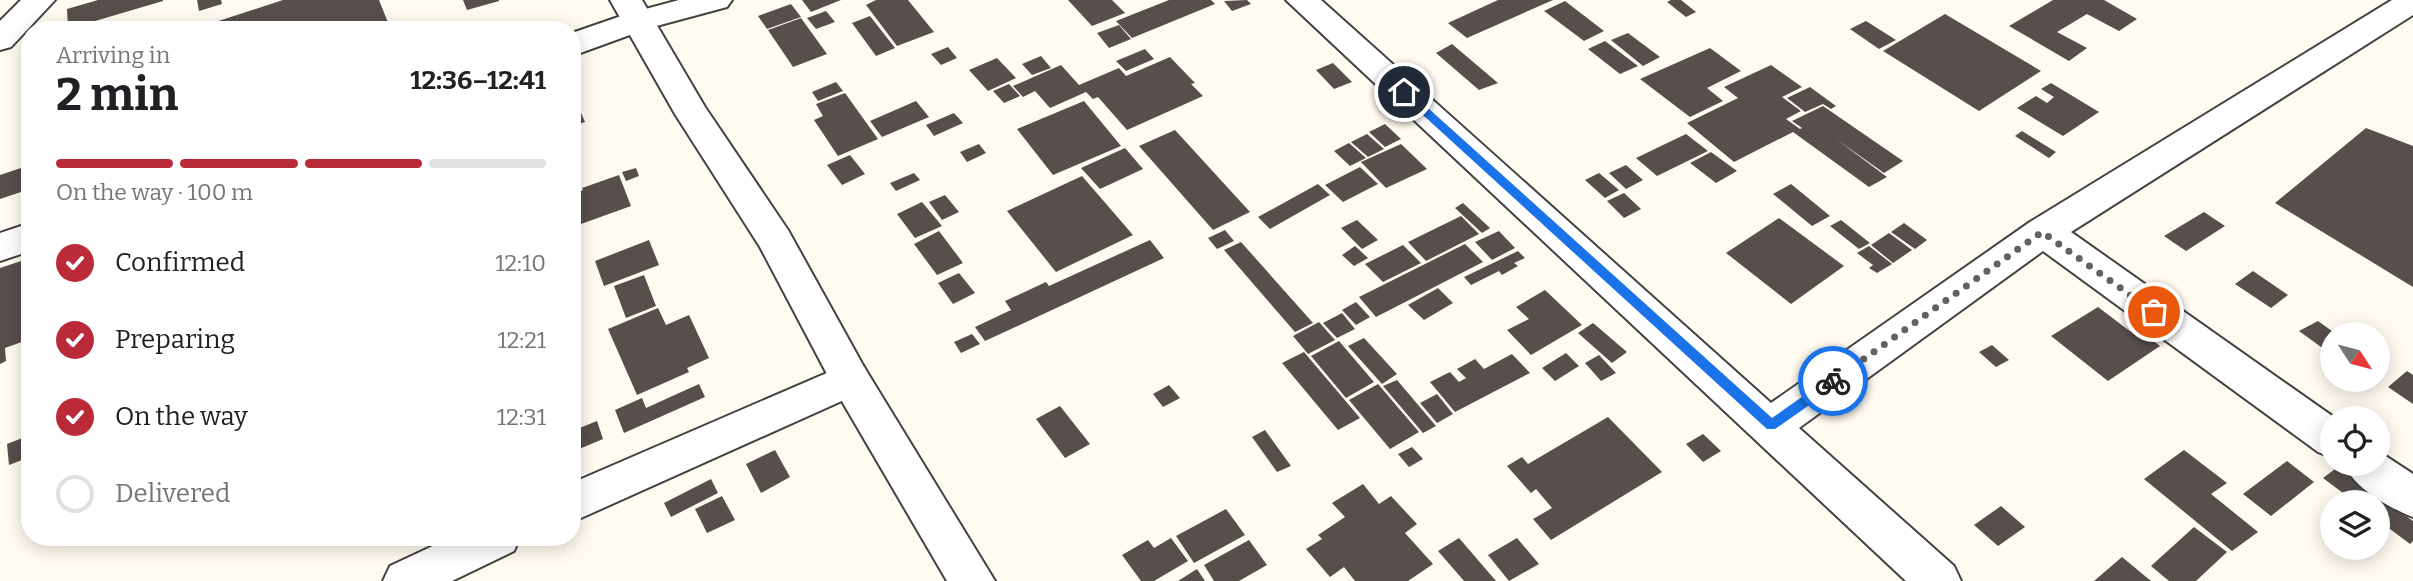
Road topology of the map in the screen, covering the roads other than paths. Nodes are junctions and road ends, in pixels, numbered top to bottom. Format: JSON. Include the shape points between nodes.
{"nodes":[{"id":1,"x":39,"y":0,"type":"edge"},
{"id":2,"x":716,"y":0,"type":"edge"},
{"id":3,"x":1302,"y":0,"type":"edge"},
{"id":4,"x":2413,"y":1,"type":"edge"},
{"id":5,"x":632,"y":11,"type":"edge"},
{"id":6,"x":0,"y":40,"type":"edge"},
{"id":7,"x":581,"y":40,"type":"edge"},
{"id":8,"x":2042,"y":232,"type":"junction"},
{"id":9,"x":21,"y":240,"type":"edge"},
{"id":10,"x":0,"y":247,"type":"edge"},
{"id":11,"x":850,"y":379,"type":"junction"},
{"id":12,"x":1771,"y":425,"type":"junction"},
{"id":13,"x":2320,"y":431,"type":"edge"},
{"id":14,"x":2382,"y":476,"type":"edge"},
{"id":15,"x":2413,"y":498,"type":"edge"},
{"id":16,"x":581,"y":499,"type":"edge"},
{"id":17,"x":479,"y":546,"type":"edge"},
{"id":18,"x":406,"y":581,"type":"edge"},
{"id":19,"x":972,"y":581,"type":"edge"},
{"id":20,"x":1938,"y":581,"type":"edge"}],
"edges":[{"from":1,"to":6,"type":"street"},
{"from":2,"to":5,"type":"street"},
{"from":3,"to":12,"type":"street"},
{"from":4,"to":8,"type":"street"},
{"from":5,"to":7,"type":"street"},
{"from":5,"to":11,"type":"street","via":[[692,114],[775,240]]},
{"from":8,"to":12,"type":"street"},
{"from":8,"to":13,"type":"street"},
{"from":9,"to":10,"type":"street"},
{"from":11,"to":16,"type":"street"},
{"from":11,"to":19,"type":"street"},
{"from":12,"to":20,"type":"street"},
{"from":14,"to":15,"type":"street"},
{"from":17,"to":18,"type":"street"}]}
